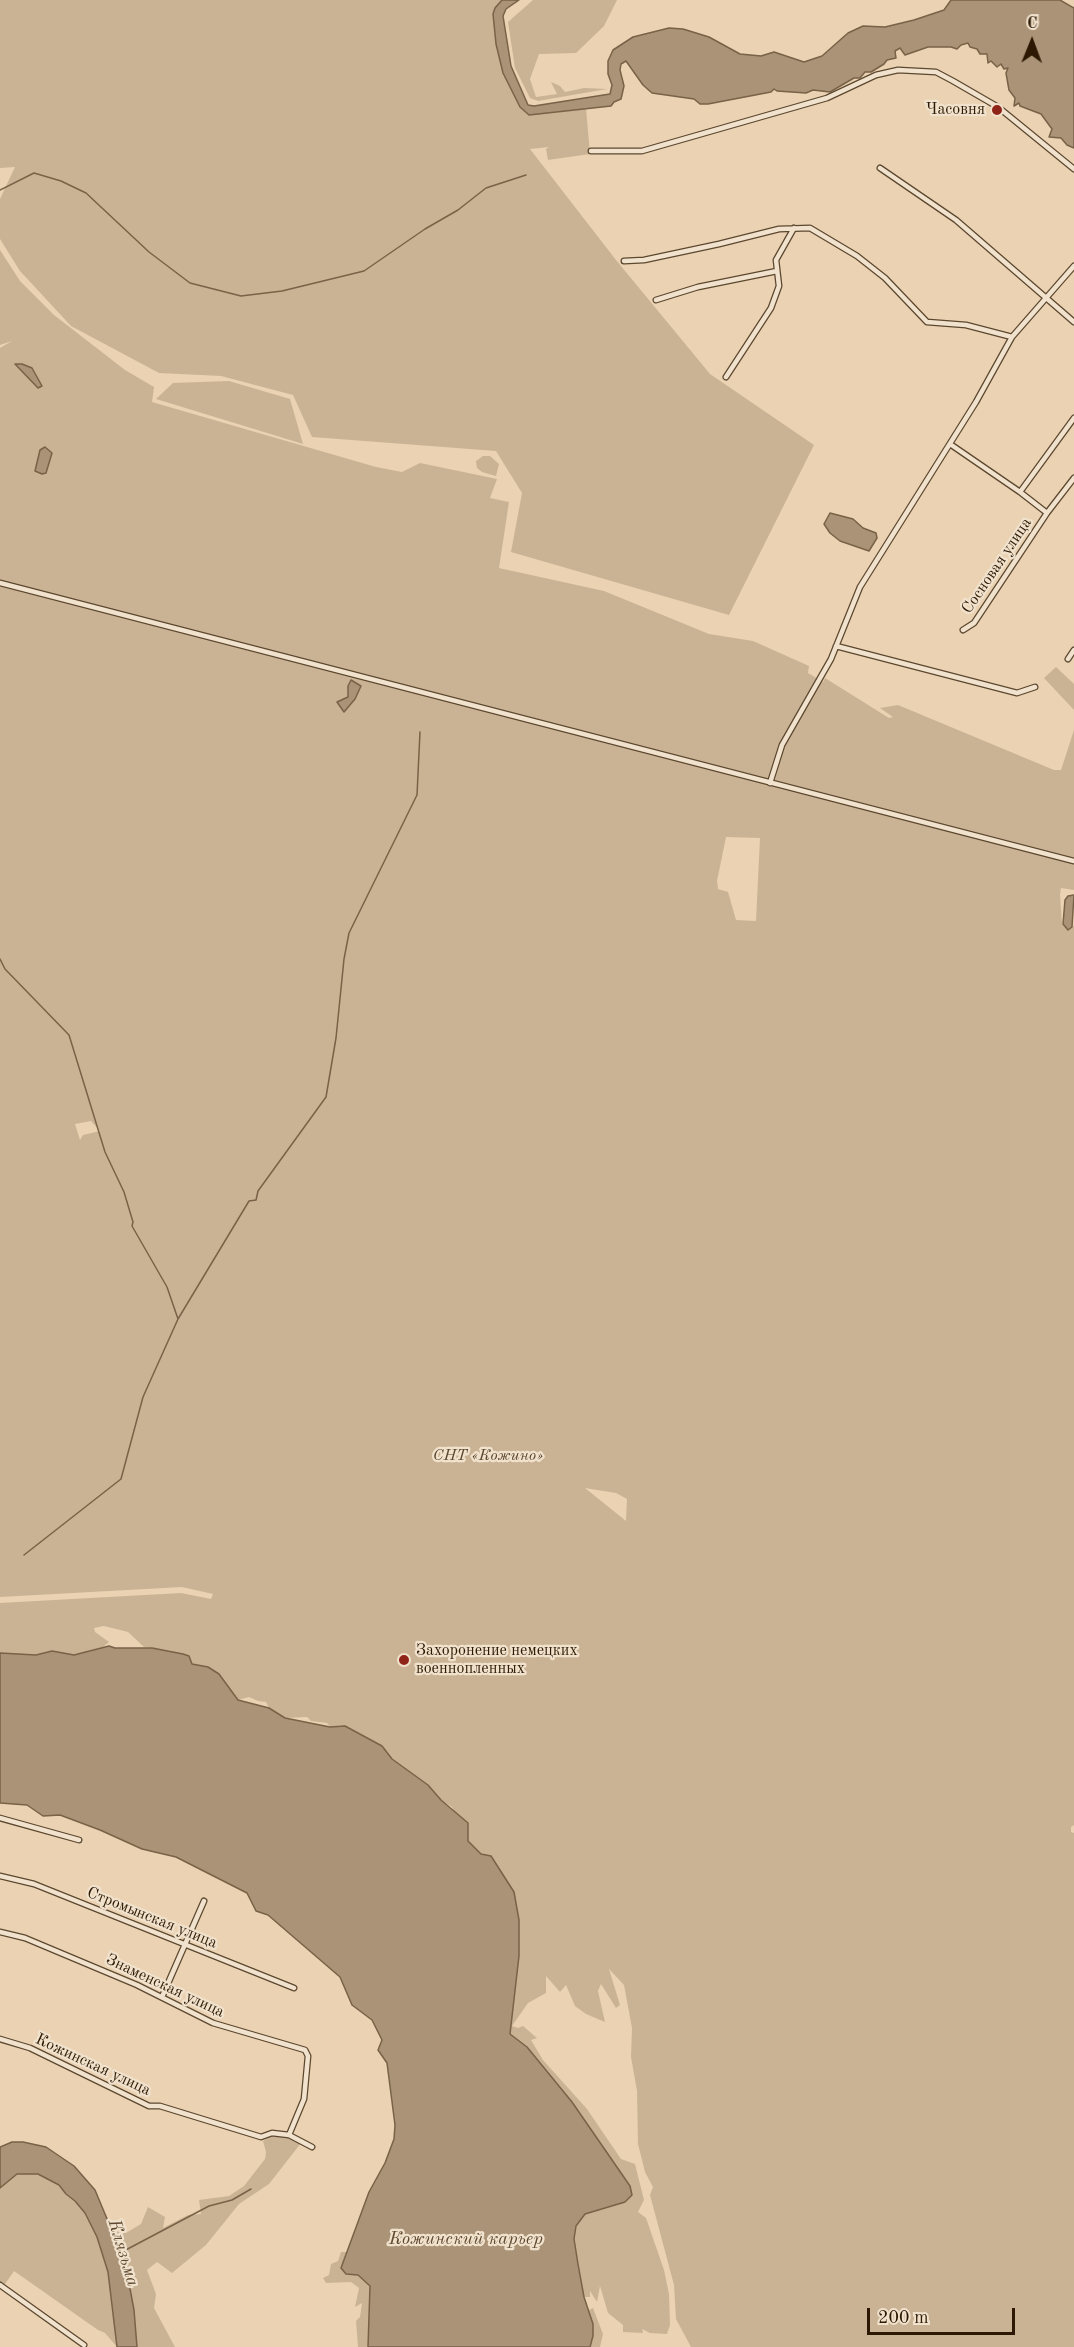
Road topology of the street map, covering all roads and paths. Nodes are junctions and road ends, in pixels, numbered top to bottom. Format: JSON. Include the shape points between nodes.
{"nodes":[{"id":1,"x":591,"y":151,"type":"dead end"},
{"id":2,"x":880,"y":168,"type":"dead end"},
{"id":3,"x":1074,"y":169,"type":"edge"},
{"id":4,"x":794,"y":228,"type":"junction"},
{"id":5,"x":624,"y":261,"type":"dead end"},
{"id":6,"x":1074,"y":266,"type":"edge"},
{"id":7,"x":777,"y":271,"type":"junction"},
{"id":8,"x":1047,"y":298,"type":"junction"},
{"id":9,"x":656,"y":300,"type":"dead end"},
{"id":10,"x":1074,"y":322,"type":"edge"},
{"id":11,"x":1012,"y":337,"type":"junction"},
{"id":12,"x":726,"y":377,"type":"dead end"},
{"id":13,"x":1074,"y":418,"type":"edge"},
{"id":14,"x":950,"y":444,"type":"junction"},
{"id":15,"x":1074,"y":478,"type":"edge"},
{"id":16,"x":1020,"y":492,"type":"junction"},
{"id":17,"x":1047,"y":513,"type":"junction"},
{"id":18,"x":0,"y":583,"type":"edge"},
{"id":19,"x":963,"y":630,"type":"dead end"},
{"id":20,"x":836,"y":646,"type":"junction"},
{"id":21,"x":1074,"y":650,"type":"edge"},
{"id":22,"x":1068,"y":659,"type":"dead end"},
{"id":23,"x":1035,"y":687,"type":"dead end"},
{"id":24,"x":770,"y":783,"type":"junction"},
{"id":25,"x":1074,"y":861,"type":"edge"},
{"id":26,"x":0,"y":1818,"type":"edge"},
{"id":27,"x":79,"y":1840,"type":"dead end"},
{"id":28,"x":0,"y":1876,"type":"edge"},
{"id":29,"x":204,"y":1901,"type":"dead end"},
{"id":30,"x":0,"y":1932,"type":"edge"},
{"id":31,"x":185,"y":1945,"type":"junction"},
{"id":32,"x":294,"y":1988,"type":"dead end"},
{"id":33,"x":162,"y":1997,"type":"junction"},
{"id":34,"x":0,"y":2039,"type":"edge"},
{"id":35,"x":289,"y":2136,"type":"junction"},
{"id":36,"x":312,"y":2147,"type":"dead end"},
{"id":37,"x":0,"y":2285,"type":"edge"},
{"id":38,"x":84,"y":2345,"type":"dead end"}],
"edges":[{"from":1,"to":3,"type":"street","via":[[642,151],[827,98],[876,75],[898,70],[936,72],[954,81],[998,106]]},
{"from":2,"to":8,"type":"street","via":[[956,220]]},
{"from":4,"to":5,"type":"street"},
{"from":4,"to":7,"type":"street","via":[[776,260]]},
{"from":4,"to":11,"type":"street","via":[[810,228],[857,256],[885,278],[927,322],[966,325]]},
{"from":6,"to":8,"type":"street"},
{"from":7,"to":9,"type":"street"},
{"from":7,"to":12,"type":"street","via":[[779,286],[771,308]]},
{"from":8,"to":10,"type":"street"},
{"from":8,"to":11,"type":"street"},
{"from":11,"to":14,"type":"street"},
{"from":13,"to":16,"type":"street"},
{"from":14,"to":16,"type":"street"},
{"from":14,"to":20,"type":"street","via":[[860,587]]},
{"from":15,"to":17,"type":"street","name":"Сосновая улица"},
{"from":16,"to":17,"type":"street"},
{"from":17,"to":19,"type":"street","name":"Сосновая улица","via":[[974,623]]},
{"from":18,"to":24,"type":"street"},
{"from":20,"to":23,"type":"street","via":[[1017,693]]},
{"from":20,"to":24,"type":"street","via":[[782,745]]},
{"from":21,"to":22,"type":"street"},
{"from":24,"to":25,"type":"street"},
{"from":26,"to":27,"type":"street"},
{"from":28,"to":31,"type":"street","name":"Стромынская улица","via":[[34,1884]]},
{"from":29,"to":31,"type":"street"},
{"from":30,"to":33,"type":"street","name":"Знаменская улица","via":[[25,1938]]},
{"from":31,"to":32,"type":"street","name":"Стромынская улица"},
{"from":31,"to":33,"type":"street"},
{"from":33,"to":35,"type":"street","name":"Знаменская улица","via":[[213,2024],[308,2053],[304,2099]]},
{"from":34,"to":35,"type":"street","name":"Кожинская улица","via":[[30,2048],[149,2106],[261,2137],[272,2133]]},
{"from":35,"to":36,"type":"street","name":"Кожинская улица"},
{"from":37,"to":38,"type":"street"}]}
